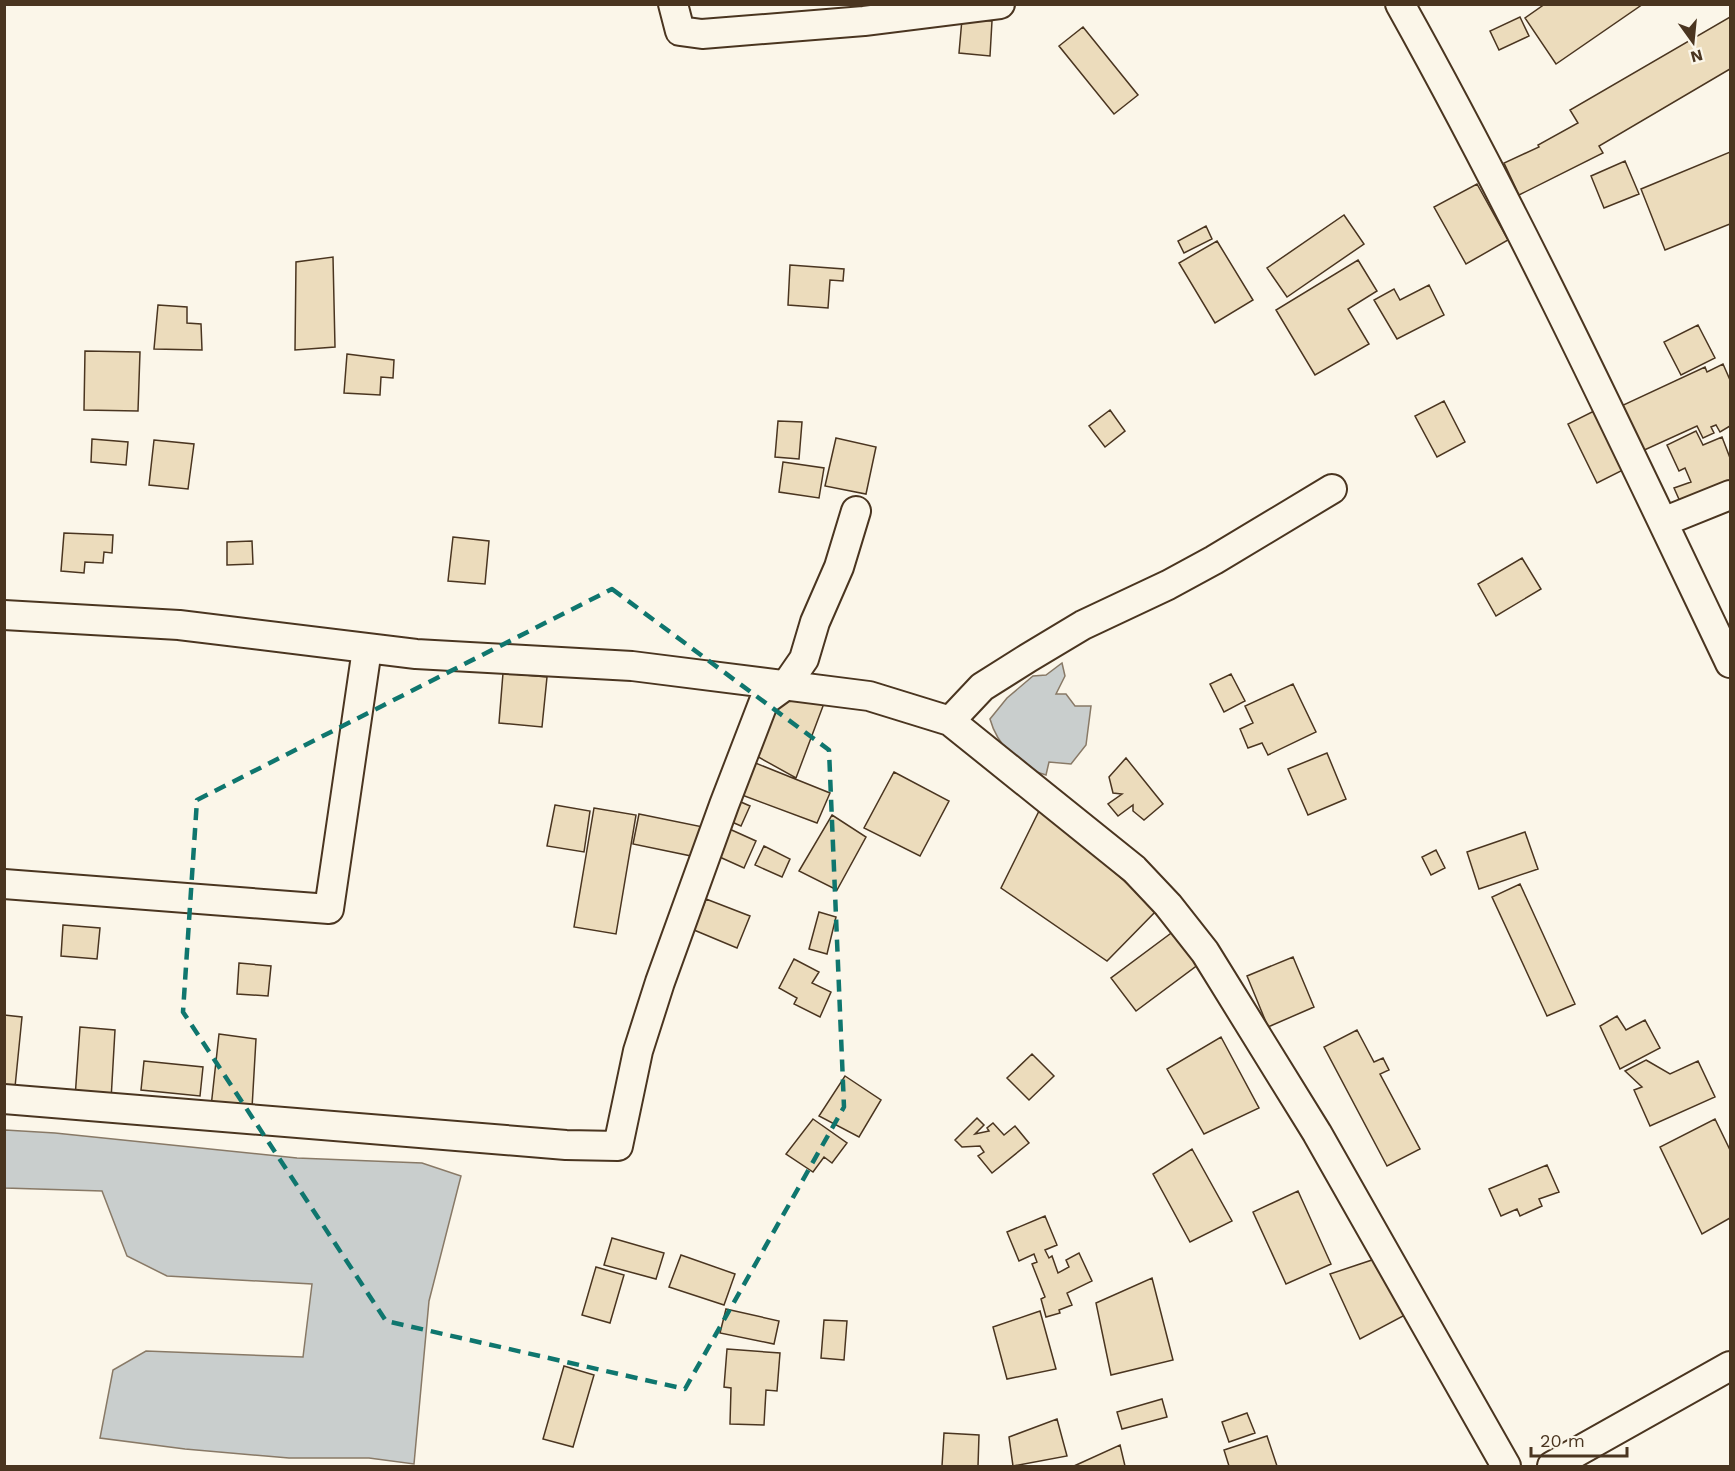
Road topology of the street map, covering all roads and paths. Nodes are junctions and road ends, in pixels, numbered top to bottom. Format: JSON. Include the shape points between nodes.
{"nodes":[{"id":1,"x":673,"y":4,"type":"edge"},
{"id":2,"x":1000,"y":4,"type":"edge"},
{"id":3,"x":1400,"y":4,"type":"edge"},
{"id":4,"x":1332,"y":489,"type":"dead end"},
{"id":5,"x":1731,"y":495,"type":"edge"},
{"id":6,"x":856,"y":511,"type":"dead end"},
{"id":7,"x":1664,"y":522,"type":"junction"},
{"id":8,"x":4,"y":615,"type":"edge"},
{"id":9,"x":367,"y":649,"type":"junction"},
{"id":10,"x":1731,"y":663,"type":"edge"},
{"id":11,"x":786,"y":685,"type":"junction"},
{"id":12,"x":950,"y":721,"type":"junction"},
{"id":13,"x":4,"y":884,"type":"edge"},
{"id":14,"x":4,"y":1099,"type":"edge"},
{"id":15,"x":1731,"y":1366,"type":"edge"},
{"id":16,"x":1506,"y":1467,"type":"edge"},
{"id":17,"x":1552,"y":1467,"type":"edge"}],
"edges":[{"from":1,"to":2,"type":"street","via":[[680,31],[702,34],[875,20]]},
{"from":3,"to":7,"type":"street","via":[[1471,132]]},
{"from":4,"to":12,"type":"street","via":[[1214,560],[1083,625],[1028,658],[982,687]]},
{"from":5,"to":7,"type":"street"},
{"from":6,"to":11,"type":"street","via":[[804,658]]},
{"from":7,"to":10,"type":"street"},
{"from":8,"to":9,"type":"street","via":[[179,625]]},
{"from":9,"to":11,"type":"street","via":[[632,666]]},
{"from":9,"to":13,"type":"street","via":[[329,909]]},
{"from":11,"to":12,"type":"street","via":[[869,696]]},
{"from":11,"to":14,"type":"street","via":[[764,701],[724,805],[638,1051],[618,1146]]},
{"from":12,"to":16,"type":"street","via":[[1134,869],[1205,952],[1317,1133]]},
{"from":15,"to":17,"type":"street"}]}
